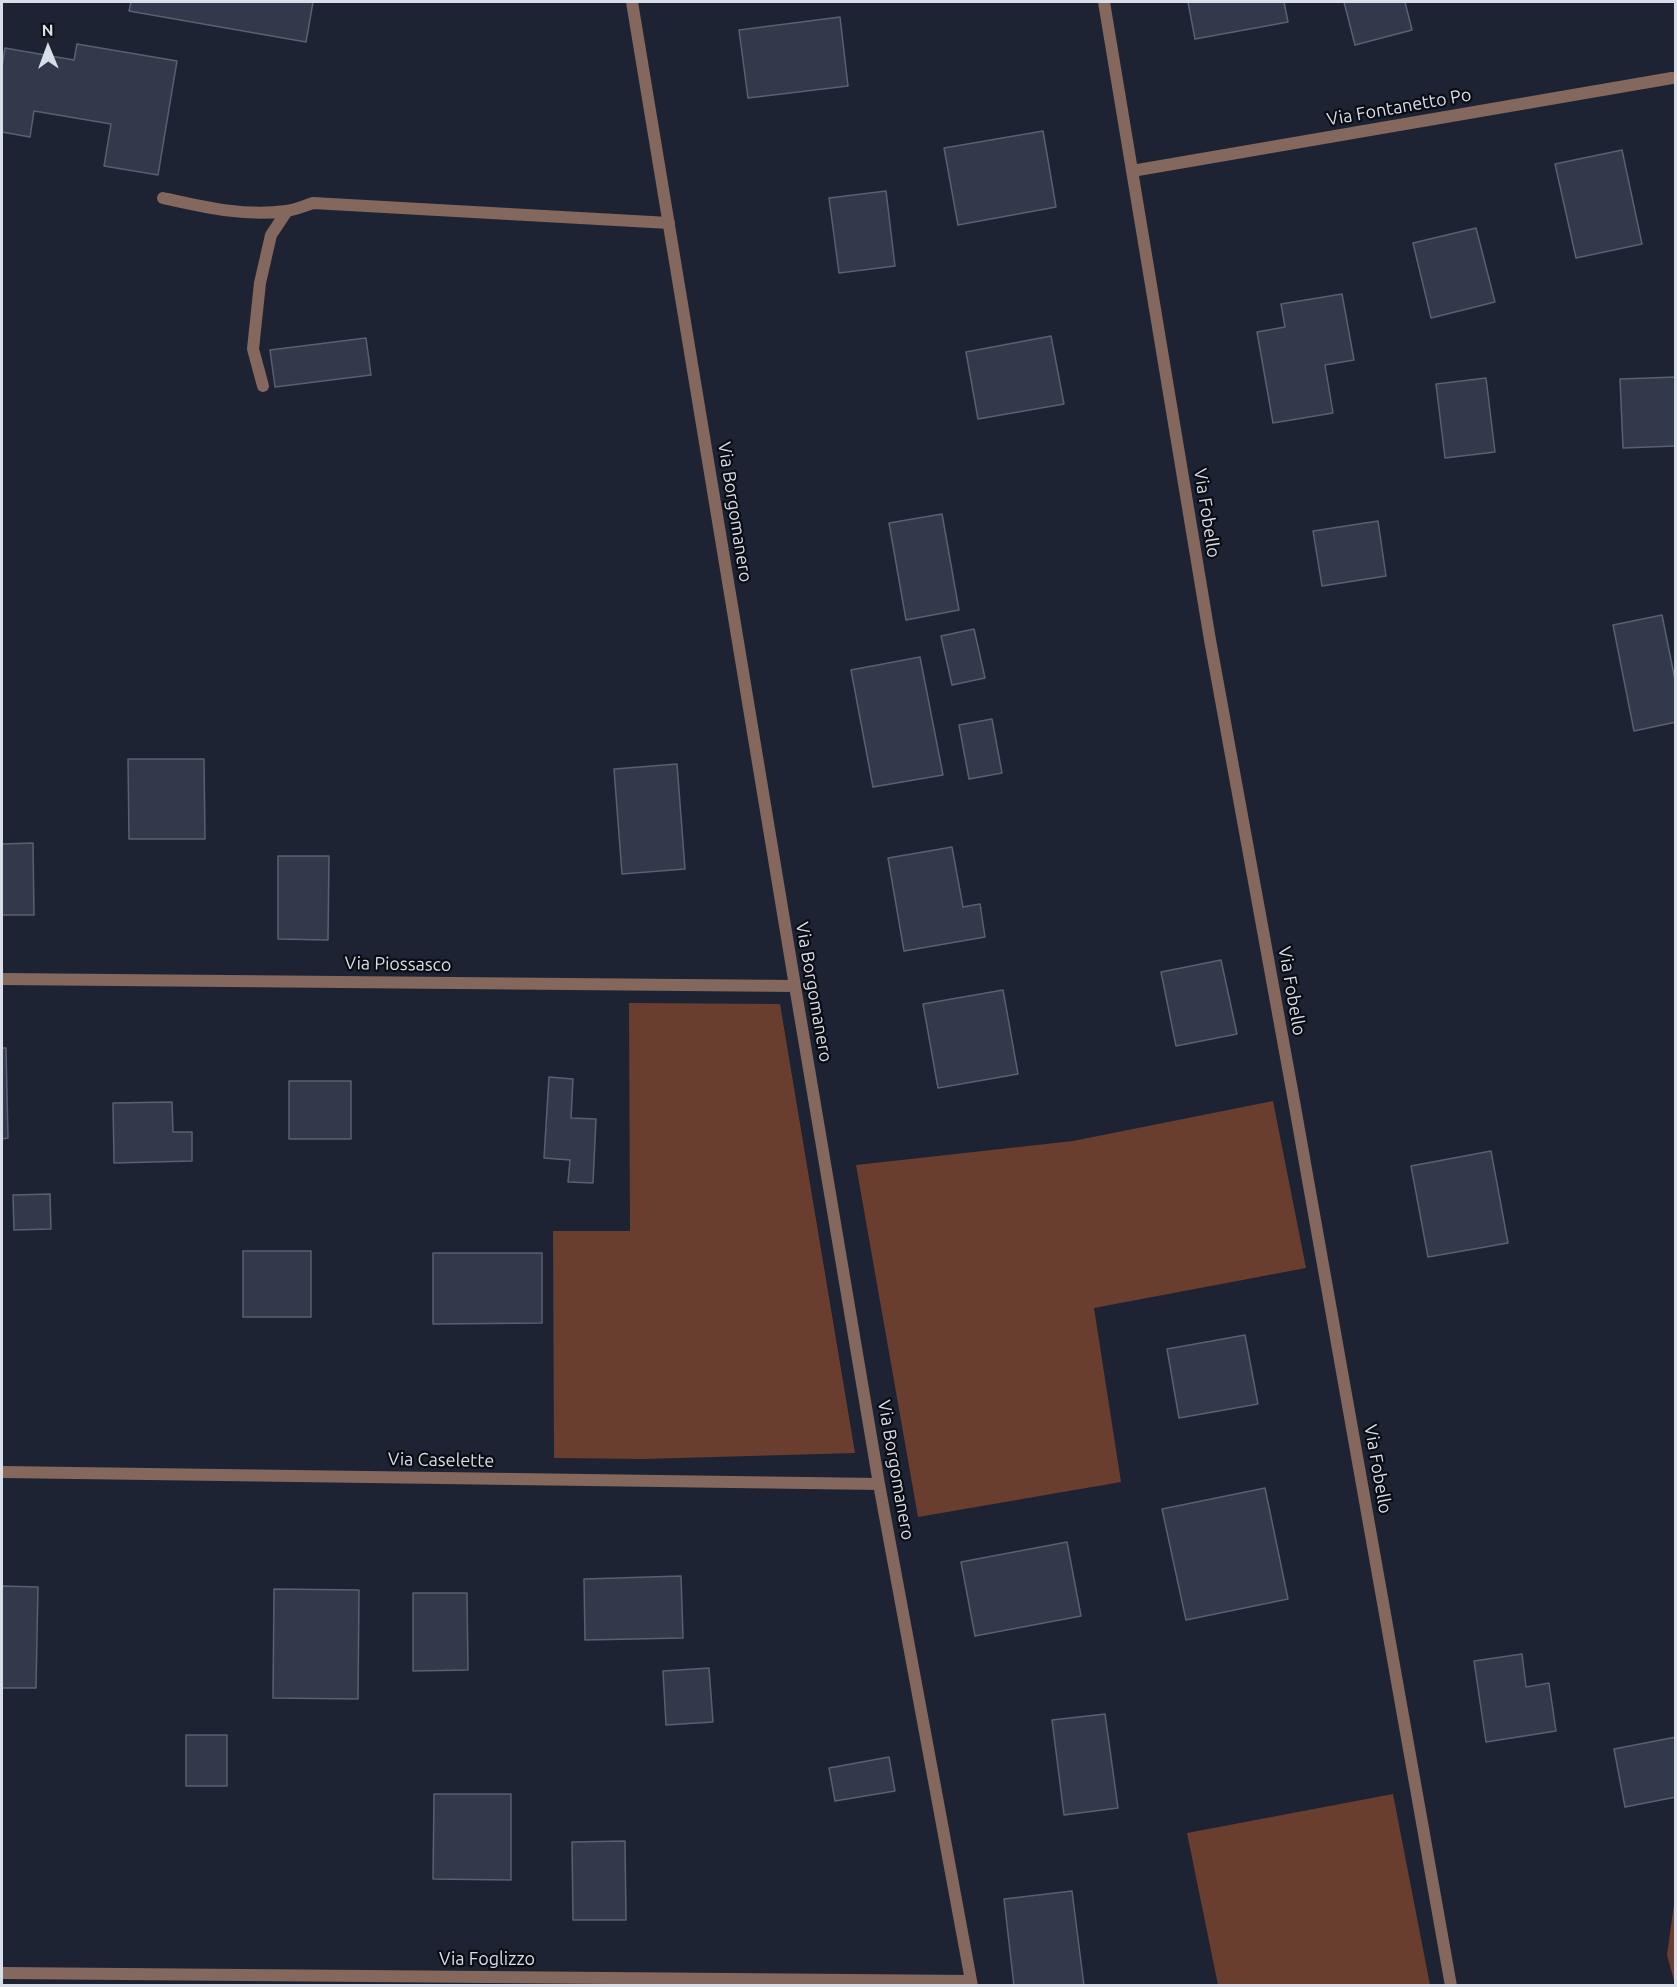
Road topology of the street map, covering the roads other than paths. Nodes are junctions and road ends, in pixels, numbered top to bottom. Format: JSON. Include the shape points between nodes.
{"nodes":[{"id":1,"x":632,"y":2,"type":"edge"},
{"id":2,"x":1104,"y":2,"type":"edge"},
{"id":3,"x":1672,"y":78,"type":"dead end"},
{"id":4,"x":1131,"y":171,"type":"junction"},
{"id":5,"x":163,"y":198,"type":"dead end"},
{"id":6,"x":287,"y":211,"type":"junction"},
{"id":7,"x":669,"y":223,"type":"junction"},
{"id":8,"x":263,"y":386,"type":"dead end"},
{"id":9,"x":2,"y":979,"type":"edge"},
{"id":10,"x":795,"y":986,"type":"junction"},
{"id":11,"x":2,"y":1472,"type":"edge"},
{"id":12,"x":879,"y":1484,"type":"junction"},
{"id":13,"x":2,"y":1973,"type":"edge"},
{"id":14,"x":972,"y":1983,"type":"edge"},
{"id":15,"x":1451,"y":1986,"type":"edge"}],
"edges":[{"from":1,"to":7,"type":"street","name":"Via Borgomanero"},
{"from":2,"to":4,"type":"street","name":"Via Fobello"},
{"from":3,"to":4,"type":"street","name":"Via Fontanetto Po"},
{"from":4,"to":15,"type":"street","name":"Via Fobello","via":[[1210,640]]},
{"from":5,"to":6,"type":"street","via":[[254,213]]},
{"from":6,"to":7,"type":"street","via":[[313,203]]},
{"from":6,"to":8,"type":"street","via":[[271,235],[260,283],[253,349]]},
{"from":7,"to":10,"type":"street","name":"Via Borgomanero"},
{"from":9,"to":10,"type":"street","name":"Via Piossasco"},
{"from":10,"to":12,"type":"street","name":"Via Borgomanero"},
{"from":11,"to":12,"type":"street","name":"Via Caselette"},
{"from":12,"to":14,"type":"street","name":"Via Borgomanero"},
{"from":13,"to":14,"type":"street","name":"Via Foglizzo"}]}
